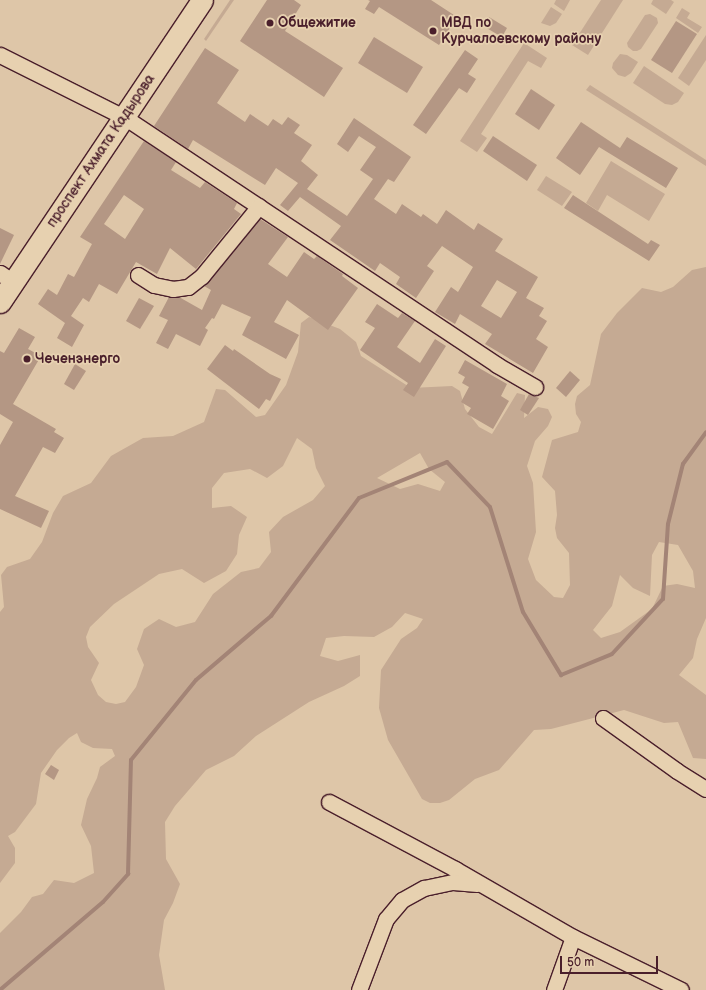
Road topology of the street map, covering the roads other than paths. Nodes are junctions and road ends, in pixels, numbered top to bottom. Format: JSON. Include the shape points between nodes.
{"nodes":[{"id":1,"x":202,"y":0,"type":"edge"},
{"id":2,"x":0,"y":55,"type":"edge"},
{"id":3,"x":124,"y":117,"type":"junction"},
{"id":4,"x":259,"y":206,"type":"junction"},
{"id":5,"x":138,"y":275,"type":"dead end"},
{"id":6,"x":7,"y":278,"type":"edge"},
{"id":7,"x":0,"y":302,"type":"edge"},
{"id":8,"x":536,"y":387,"type":"dead end"},
{"id":9,"x":603,"y":718,"type":"dead end"},
{"id":10,"x":706,"y":789,"type":"edge"},
{"id":11,"x":329,"y":802,"type":"dead end"},
{"id":12,"x":482,"y":885,"type":"junction"},
{"id":13,"x":573,"y":937,"type":"junction"},
{"id":14,"x":359,"y":990,"type":"edge"},
{"id":15,"x":554,"y":990,"type":"edge"},
{"id":16,"x":681,"y":990,"type":"edge"}],
"edges":[{"from":1,"to":3,"type":"main road","name":"проспект Ахмата Кадырова"},
{"from":2,"to":3,"type":"street"},
{"from":3,"to":4,"type":"street"},
{"from":3,"to":6,"type":"main road","name":"проспект Ахмата Кадырова"},
{"from":4,"to":5,"type":"street","via":[[202,276],[188,287],[173,289],[154,284]]},
{"from":4,"to":8,"type":"street","via":[[497,366]]},
{"from":6,"to":7,"type":"main road","name":"проспект Ахмата Кадырова"},
{"from":9,"to":10,"type":"street"},
{"from":11,"to":12,"type":"street"},
{"from":12,"to":13,"type":"street"},
{"from":12,"to":14,"type":"street","via":[[453,882],[424,888],[402,900],[386,920]]},
{"from":13,"to":15,"type":"street"},
{"from":13,"to":16,"type":"street"}]}
